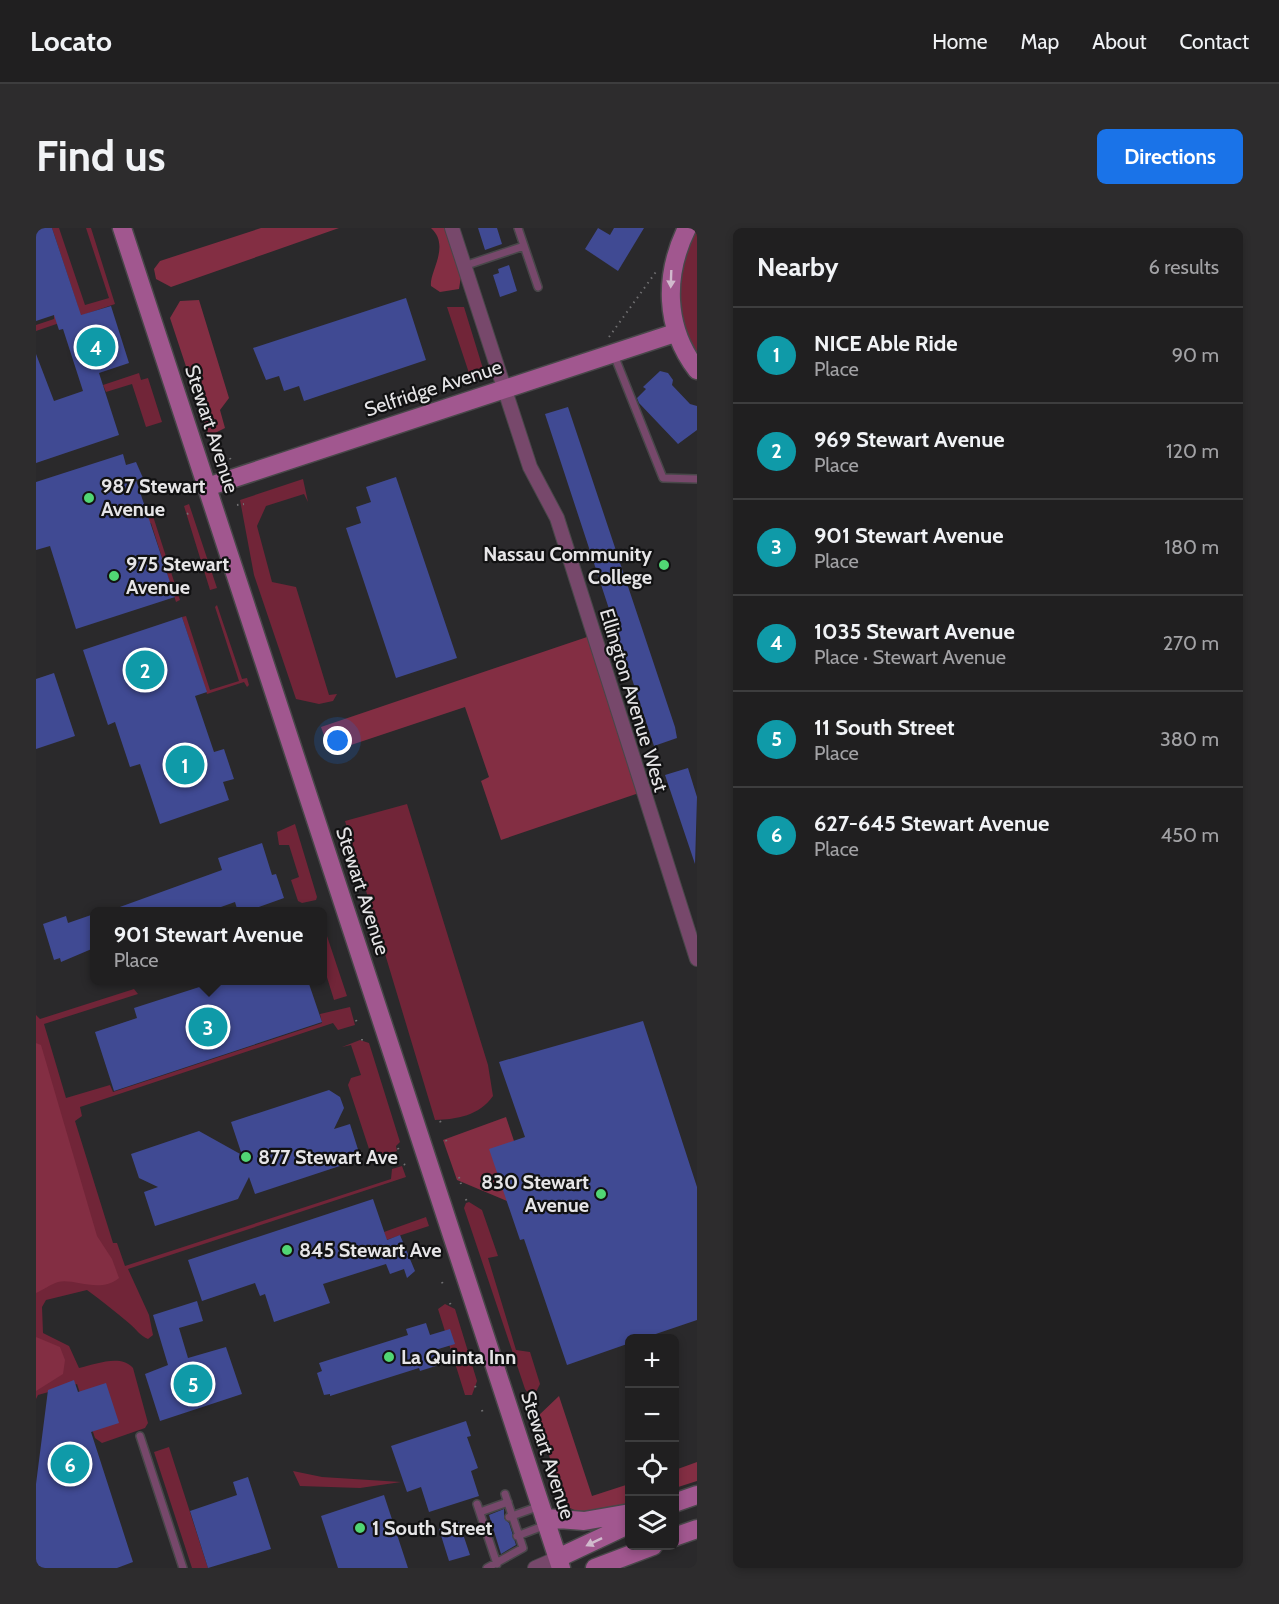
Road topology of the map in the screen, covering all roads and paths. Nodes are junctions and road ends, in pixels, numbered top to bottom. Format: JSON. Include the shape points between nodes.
{"nodes":[{"id":1,"x":122,"y":228,"type":"edge"},
{"id":2,"x":452,"y":228,"type":"edge"},
{"id":3,"x":518,"y":228,"type":"edge"},
{"id":4,"x":687,"y":228,"type":"edge"},
{"id":5,"x":524,"y":246,"type":"junction"},
{"id":6,"x":464,"y":266,"type":"junction"},
{"id":7,"x":662,"y":266,"type":"dead end"},
{"id":8,"x":538,"y":287,"type":"dead end"},
{"id":9,"x":675,"y":333,"type":"junction"},
{"id":10,"x":611,"y":345,"type":"junction"},
{"id":11,"x":697,"y":370,"type":"edge"},
{"id":12,"x":503,"y":389,"type":"junction"},
{"id":13,"x":697,"y":479,"type":"edge"},
{"id":14,"x":207,"y":487,"type":"junction"},
{"id":15,"x":244,"y":504,"type":"dead end"},
{"id":16,"x":237,"y":505,"type":"dead end"},
{"id":17,"x":697,"y":959,"type":"edge"},
{"id":18,"x":459,"y":1177,"type":"dead end"},
{"id":19,"x":461,"y":1184,"type":"dead end"},
{"id":20,"x":466,"y":1199,"type":"dead end"},
{"id":21,"x":467,"y":1204,"type":"dead end"},
{"id":22,"x":442,"y":1282,"type":"dead end"},
{"id":23,"x":444,"y":1287,"type":"dead end"},
{"id":24,"x":476,"y":1386,"type":"dead end"},
{"id":25,"x":477,"y":1390,"type":"dead end"},
{"id":26,"x":529,"y":1391,"type":"dead end"},
{"id":27,"x":531,"y":1395,"type":"dead end"},
{"id":28,"x":482,"y":1410,"type":"dead end"},
{"id":29,"x":483,"y":1414,"type":"dead end"},
{"id":30,"x":537,"y":1414,"type":"dead end"},
{"id":31,"x":539,"y":1419,"type":"dead end"},
{"id":32,"x":140,"y":1436,"type":"dead end"},
{"id":33,"x":505,"y":1494,"type":"dead end"},
{"id":34,"x":697,"y":1495,"type":"edge"},
{"id":35,"x":508,"y":1502,"type":"junction"},
{"id":36,"x":679,"y":1502,"type":"edge"},
{"id":37,"x":477,"y":1504,"type":"dead end"},
{"id":38,"x":480,"y":1512,"type":"junction"},
{"id":39,"x":625,"y":1514,"type":"edge"},
{"id":40,"x":511,"y":1516,"type":"junction"},
{"id":41,"x":544,"y":1516,"type":"junction"},
{"id":42,"x":625,"y":1527,"type":"edge"},
{"id":43,"x":697,"y":1529,"type":"edge"},
{"id":44,"x":517,"y":1536,"type":"junction"},
{"id":45,"x":679,"y":1536,"type":"edge"},
{"id":46,"x":640,"y":1550,"type":"edge"},
{"id":47,"x":559,"y":1563,"type":"edge"},
{"id":48,"x":497,"y":1564,"type":"junction"},
{"id":49,"x":183,"y":1568,"type":"edge"},
{"id":50,"x":488,"y":1568,"type":"edge"},
{"id":51,"x":535,"y":1568,"type":"edge"},
{"id":52,"x":595,"y":1568,"type":"edge"}],
"edges":[{"from":1,"to":14,"type":"main road","name":"Stewart Avenue"},
{"from":2,"to":6,"type":"street","name":"Ellington Avenue West"},
{"from":3,"to":5,"type":"lane"},
{"from":4,"to":9,"type":"main road","one_way":true,"via":[[670,276]]},
{"from":5,"to":6,"type":"lane"},
{"from":5,"to":8,"type":"lane"},
{"from":6,"to":12,"type":"street","name":"Ellington Avenue West"},
{"from":7,"to":10,"type":"path"},
{"from":9,"to":10,"type":"main road","name":"Selfridge Avenue"},
{"from":9,"to":11,"type":"main road"},
{"from":10,"to":12,"type":"main road","name":"Selfridge Avenue"},
{"from":10,"to":13,"type":"lane","via":[[663,478]]},
{"from":12,"to":14,"type":"main road","name":"Selfridge Avenue"},
{"from":12,"to":17,"type":"street","name":"Ellington Avenue West","via":[[530,467],[556,518]]},
{"from":14,"to":41,"type":"main road","name":"Stewart Avenue"},
{"from":15,"to":16,"type":"path"},
{"from":18,"to":19,"type":"path"},
{"from":20,"to":21,"type":"path"},
{"from":22,"to":23,"type":"path"},
{"from":24,"to":25,"type":"path"},
{"from":26,"to":27,"type":"path"},
{"from":28,"to":29,"type":"path"},
{"from":30,"to":31,"type":"path"},
{"from":32,"to":49,"type":"lane"},
{"from":33,"to":35,"type":"lane"},
{"from":34,"to":36,"type":"main road"},
{"from":35,"to":38,"type":"lane"},
{"from":35,"to":40,"type":"lane"},
{"from":37,"to":38,"type":"lane"},
{"from":38,"to":48,"type":"lane","via":[[488,1524]]},
{"from":39,"to":41,"type":"main road","via":[[584,1521]]},
{"from":40,"to":41,"type":"lane"},
{"from":40,"to":44,"type":"lane"},
{"from":41,"to":44,"type":"lane"},
{"from":41,"to":47,"type":"main road","name":"Stewart Avenue"},
{"from":42,"to":47,"type":"main road","one_way":true},
{"from":43,"to":45,"type":"main road"},
{"from":44,"to":48,"type":"lane","via":[[523,1548]]},
{"from":46,"to":52,"type":"main road"},
{"from":47,"to":51,"type":"street"},
{"from":48,"to":50,"type":"lane"}]}
